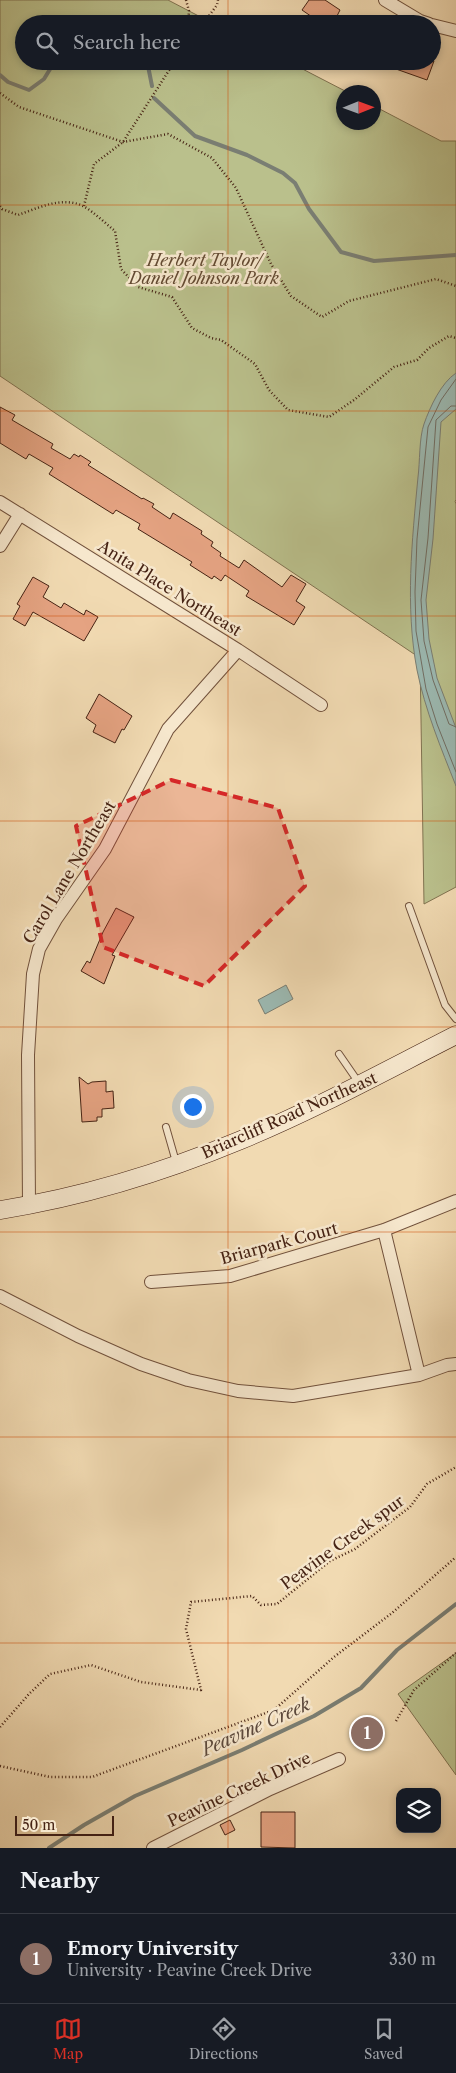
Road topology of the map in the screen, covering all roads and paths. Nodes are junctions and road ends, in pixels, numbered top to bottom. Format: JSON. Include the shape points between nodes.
{"nodes":[{"id":1,"x":186,"y":0,"type":"edge"},
{"id":2,"x":218,"y":0,"type":"edge"},
{"id":3,"x":386,"y":0,"type":"edge"},
{"id":4,"x":189,"y":15,"type":"edge"},
{"id":5,"x":209,"y":15,"type":"edge"},
{"id":6,"x":410,"y":15,"type":"edge"},
{"id":7,"x":441,"y":27,"type":"edge"},
{"id":8,"x":456,"y":31,"type":"edge"},
{"id":9,"x":169,"y":70,"type":"edge"},
{"id":10,"x":0,"y":94,"type":"edge"},
{"id":11,"x":123,"y":142,"type":"junction"},
{"id":12,"x":0,"y":206,"type":"edge"},
{"id":13,"x":84,"y":206,"type":"junction"},
{"id":14,"x":456,"y":286,"type":"edge"},
{"id":15,"x":456,"y":338,"type":"edge"},
{"id":16,"x":0,"y":502,"type":"edge"},
{"id":17,"x":20,"y":514,"type":"junction"},
{"id":18,"x":0,"y":546,"type":"edge"},
{"id":19,"x":238,"y":650,"type":"junction"},
{"id":20,"x":321,"y":705,"type":"dead end"},
{"id":21,"x":409,"y":906,"type":"dead end"},
{"id":22,"x":456,"y":1018,"type":"edge"},
{"id":23,"x":456,"y":1035,"type":"edge"},
{"id":24,"x":339,"y":1054,"type":"dead end"},
{"id":25,"x":360,"y":1084,"type":"junction"},
{"id":26,"x":166,"y":1128,"type":"dead end"},
{"id":27,"x":177,"y":1164,"type":"junction"},
{"id":28,"x":456,"y":1202,"type":"edge"},
{"id":29,"x":29,"y":1205,"type":"junction"},
{"id":30,"x":0,"y":1210,"type":"edge"},
{"id":31,"x":384,"y":1230,"type":"junction"},
{"id":32,"x":151,"y":1282,"type":"dead end"},
{"id":33,"x":0,"y":1296,"type":"edge"},
{"id":34,"x":456,"y":1364,"type":"edge"},
{"id":35,"x":419,"y":1375,"type":"junction"},
{"id":36,"x":456,"y":1467,"type":"edge"},
{"id":37,"x":456,"y":1557,"type":"edge"},
{"id":38,"x":456,"y":1653,"type":"edge"},
{"id":39,"x":396,"y":1721,"type":"dead end"},
{"id":40,"x":0,"y":1727,"type":"edge"},
{"id":41,"x":339,"y":1760,"type":"dead end"},
{"id":42,"x":0,"y":1766,"type":"edge"},
{"id":43,"x":153,"y":1848,"type":"edge"}],
"edges":[{"from":1,"to":4,"type":"path"},
{"from":2,"to":5,"type":"path"},
{"from":3,"to":6,"type":"street"},
{"from":7,"to":8,"type":"street"},
{"from":9,"to":11,"type":"path"},
{"from":10,"to":11,"type":"path","via":[[19,107]]},
{"from":11,"to":13,"type":"path","via":[[94,164]]},
{"from":11,"to":14,"type":"path","via":[[168,134],[212,158],[236,188],[271,264],[291,296],[322,317],[350,301],[436,279]]},
{"from":12,"to":13,"type":"path","via":[[18,215],[48,204],[67,202]]},
{"from":13,"to":15,"type":"path","via":[[115,231],[121,269],[138,287],[172,297],[192,328],[221,340],[255,364],[269,390],[288,410],[329,417],[394,367],[417,360],[449,336]]},
{"from":16,"to":17,"type":"street","name":"Anita Place Northeast"},
{"from":17,"to":18,"type":"street"},
{"from":17,"to":19,"type":"street","name":"Anita Place Northeast"},
{"from":19,"to":20,"type":"street","name":"Anita Place Northeast"},
{"from":19,"to":29,"type":"street","name":"Carol Lane Northeast","via":[[168,729],[105,849],[39,949],[33,974],[28,1055]]},
{"from":21,"to":22,"type":"lane","via":[[445,1005]]},
{"from":23,"to":25,"type":"main road","name":"Briarcliff Road Northeast"},
{"from":24,"to":25,"type":"lane"},
{"from":25,"to":27,"type":"main road","name":"Briarcliff Road Northeast","via":[[241,1140]]},
{"from":26,"to":27,"type":"lane"},
{"from":27,"to":29,"type":"main road","name":"Briarcliff Road Northeast","via":[[118,1183]]},
{"from":28,"to":31,"type":"street","name":"Briarpark Court"},
{"from":29,"to":30,"type":"main road","name":"Briarcliff Road Northeast"},
{"from":31,"to":32,"type":"street","name":"Briarpark Court","via":[[230,1276]]},
{"from":31,"to":35,"type":"street"},
{"from":33,"to":35,"type":"street","via":[[141,1364],[188,1380],[238,1390],[293,1396]]},
{"from":34,"to":35,"type":"street"},
{"from":36,"to":40,"type":"path","name":"Peavine Creek spur","via":[[427,1484],[410,1507],[354,1549],[330,1561],[277,1604],[261,1605],[252,1596],[190,1602],[186,1629],[201,1690],[141,1682],[91,1665],[50,1674]]},
{"from":37,"to":42,"type":"path","via":[[274,1710],[92,1777],[50,1777]]},
{"from":38,"to":39,"type":"path","via":[[414,1690]]},
{"from":41,"to":43,"type":"street","name":"Peavine Creek Drive","via":[[270,1789]]}]}
